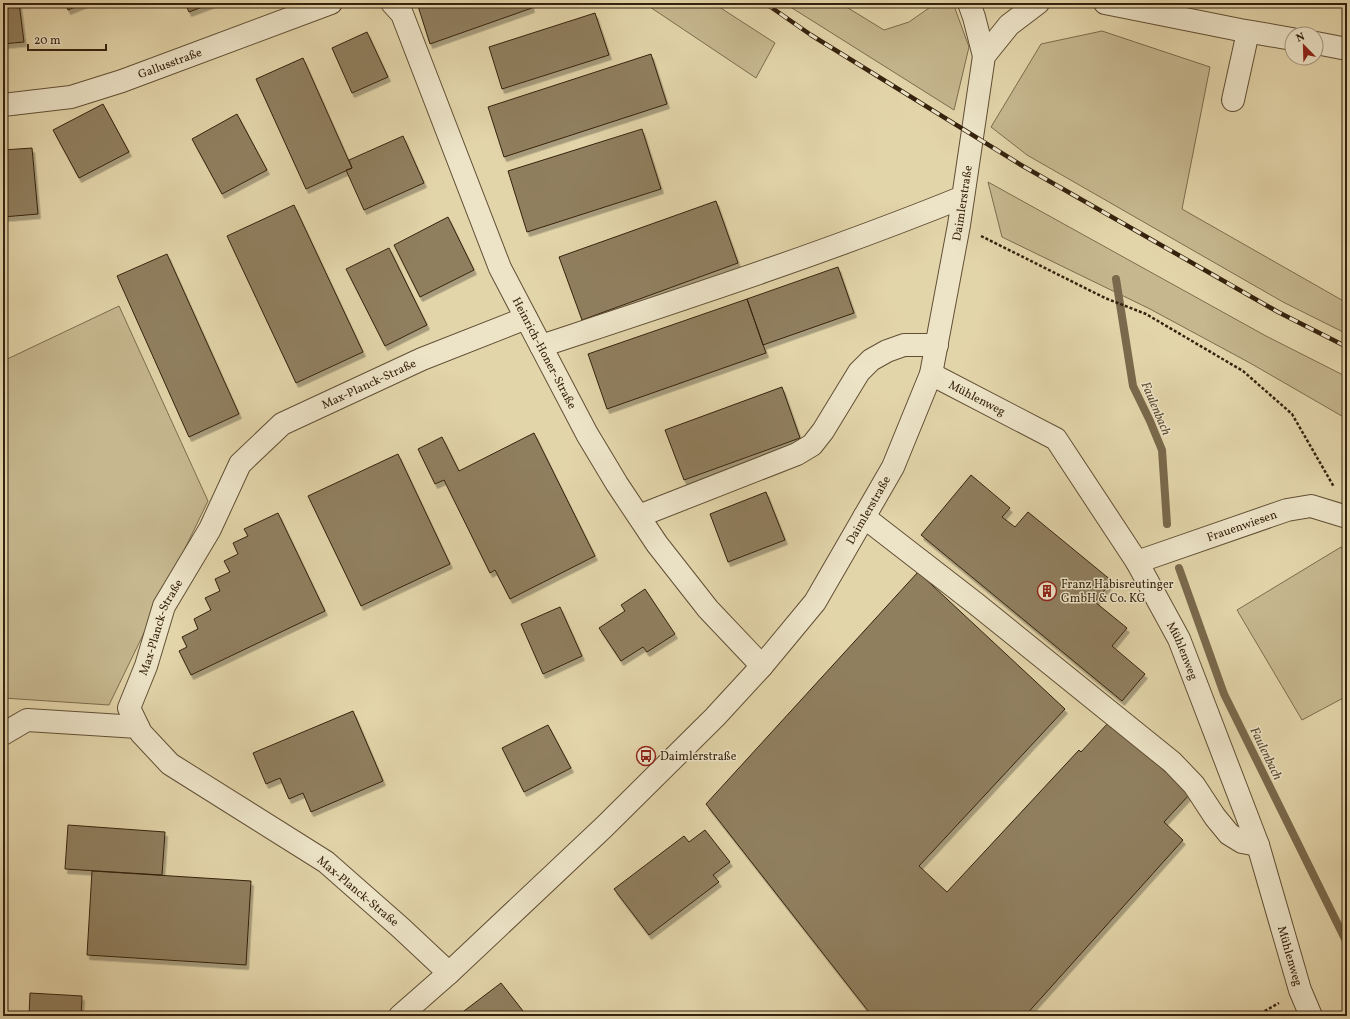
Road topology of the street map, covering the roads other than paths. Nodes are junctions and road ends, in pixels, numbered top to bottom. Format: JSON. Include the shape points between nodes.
{"nodes":[{"id":1,"x":331,"y":3,"type":"edge"},
{"id":2,"x":392,"y":3,"type":"edge"},
{"id":3,"x":969,"y":3,"type":"edge"},
{"id":4,"x":1038,"y":3,"type":"edge"},
{"id":5,"x":1105,"y":3,"type":"edge"},
{"id":6,"x":1248,"y":32,"type":"junction"},
{"id":7,"x":1284,"y":38,"type":"edge"},
{"id":8,"x":1324,"y":45,"type":"edge"},
{"id":9,"x":1347,"y":49,"type":"edge"},
{"id":10,"x":984,"y":56,"type":"junction"},
{"id":11,"x":1233,"y":100,"type":"dead end"},
{"id":12,"x":3,"y":105,"type":"edge"},
{"id":13,"x":963,"y":197,"type":"junction"},
{"id":14,"x":526,"y":318,"type":"junction"},
{"id":15,"x":937,"y":345,"type":"junction"},
{"id":16,"x":541,"y":346,"type":"junction"},
{"id":17,"x":931,"y":374,"type":"junction"},
{"id":18,"x":639,"y":516,"type":"junction"},
{"id":19,"x":864,"y":517,"type":"junction"},
{"id":20,"x":1347,"y":517,"type":"edge"},
{"id":21,"x":1137,"y":562,"type":"junction"},
{"id":22,"x":762,"y":666,"type":"junction"},
{"id":23,"x":138,"y":727,"type":"junction"},
{"id":24,"x":3,"y":734,"type":"edge"},
{"id":25,"x":1258,"y":845,"type":"junction"},
{"id":26,"x":449,"y":973,"type":"junction"},
{"id":27,"x":1308,"y":1009,"type":"edge"},
{"id":28,"x":400,"y":1016,"type":"edge"}],
"edges":[{"from":1,"to":12,"type":"street","name":"Gallusstraße","via":[[122,81],[71,97]]},
{"from":2,"to":14,"type":"street","name":"Heinrich-Honer-Straße","via":[[402,14],[500,268]]},
{"from":3,"to":10,"type":"street"},
{"from":4,"to":10,"type":"street","name":"Daimlerstraße","via":[[1009,24]]},
{"from":5,"to":6,"type":"street"},
{"from":6,"to":7,"type":"street"},
{"from":6,"to":11,"type":"street"},
{"from":8,"to":9,"type":"street"},
{"from":10,"to":13,"type":"street","name":"Daimlerstraße"},
{"from":13,"to":15,"type":"street","name":"Daimlerstraße"},
{"from":13,"to":16,"type":"street","via":[[742,279]]},
{"from":14,"to":16,"type":"street","name":"Heinrich-Honer-Straße"},
{"from":14,"to":23,"type":"street","name":"Max-Planck-Straße","via":[[422,359],[282,424],[240,464],[210,529],[164,606],[146,666],[129,708]]},
{"from":15,"to":17,"type":"street","name":"Daimlerstraße"},
{"from":15,"to":18,"type":"street","via":[[904,345],[871,360],[859,372],[812,445],[797,454]]},
{"from":16,"to":18,"type":"street","name":"Heinrich-Honer-Straße","via":[[587,434]]},
{"from":17,"to":19,"type":"street","name":"Daimlerstraße","via":[[893,467]]},
{"from":17,"to":21,"type":"street","name":"Mühlenweg","via":[[1056,440]]},
{"from":18,"to":22,"type":"street","name":"Heinrich-Honer-Straße","via":[[657,544],[708,609]]},
{"from":19,"to":22,"type":"street","name":"Daimlerstraße","via":[[815,602]]},
{"from":19,"to":25,"type":"street","via":[[1172,762],[1194,785],[1229,834],[1242,842]]},
{"from":20,"to":21,"type":"street","name":"Frauenwiesen","via":[[1311,506],[1287,510]]},
{"from":21,"to":25,"type":"street","name":"Mühlenweg","via":[[1180,639]]},
{"from":22,"to":26,"type":"street","name":"Daimlerstraße","via":[[604,826]]},
{"from":23,"to":24,"type":"street","via":[[27,720]]},
{"from":23,"to":26,"type":"street","name":"Max-Planck-Straße","via":[[170,764],[326,862]]},
{"from":25,"to":27,"type":"street","name":"Mühlenweg","via":[[1300,990]]},
{"from":26,"to":28,"type":"street","name":"Daimlerstraße"}]}
